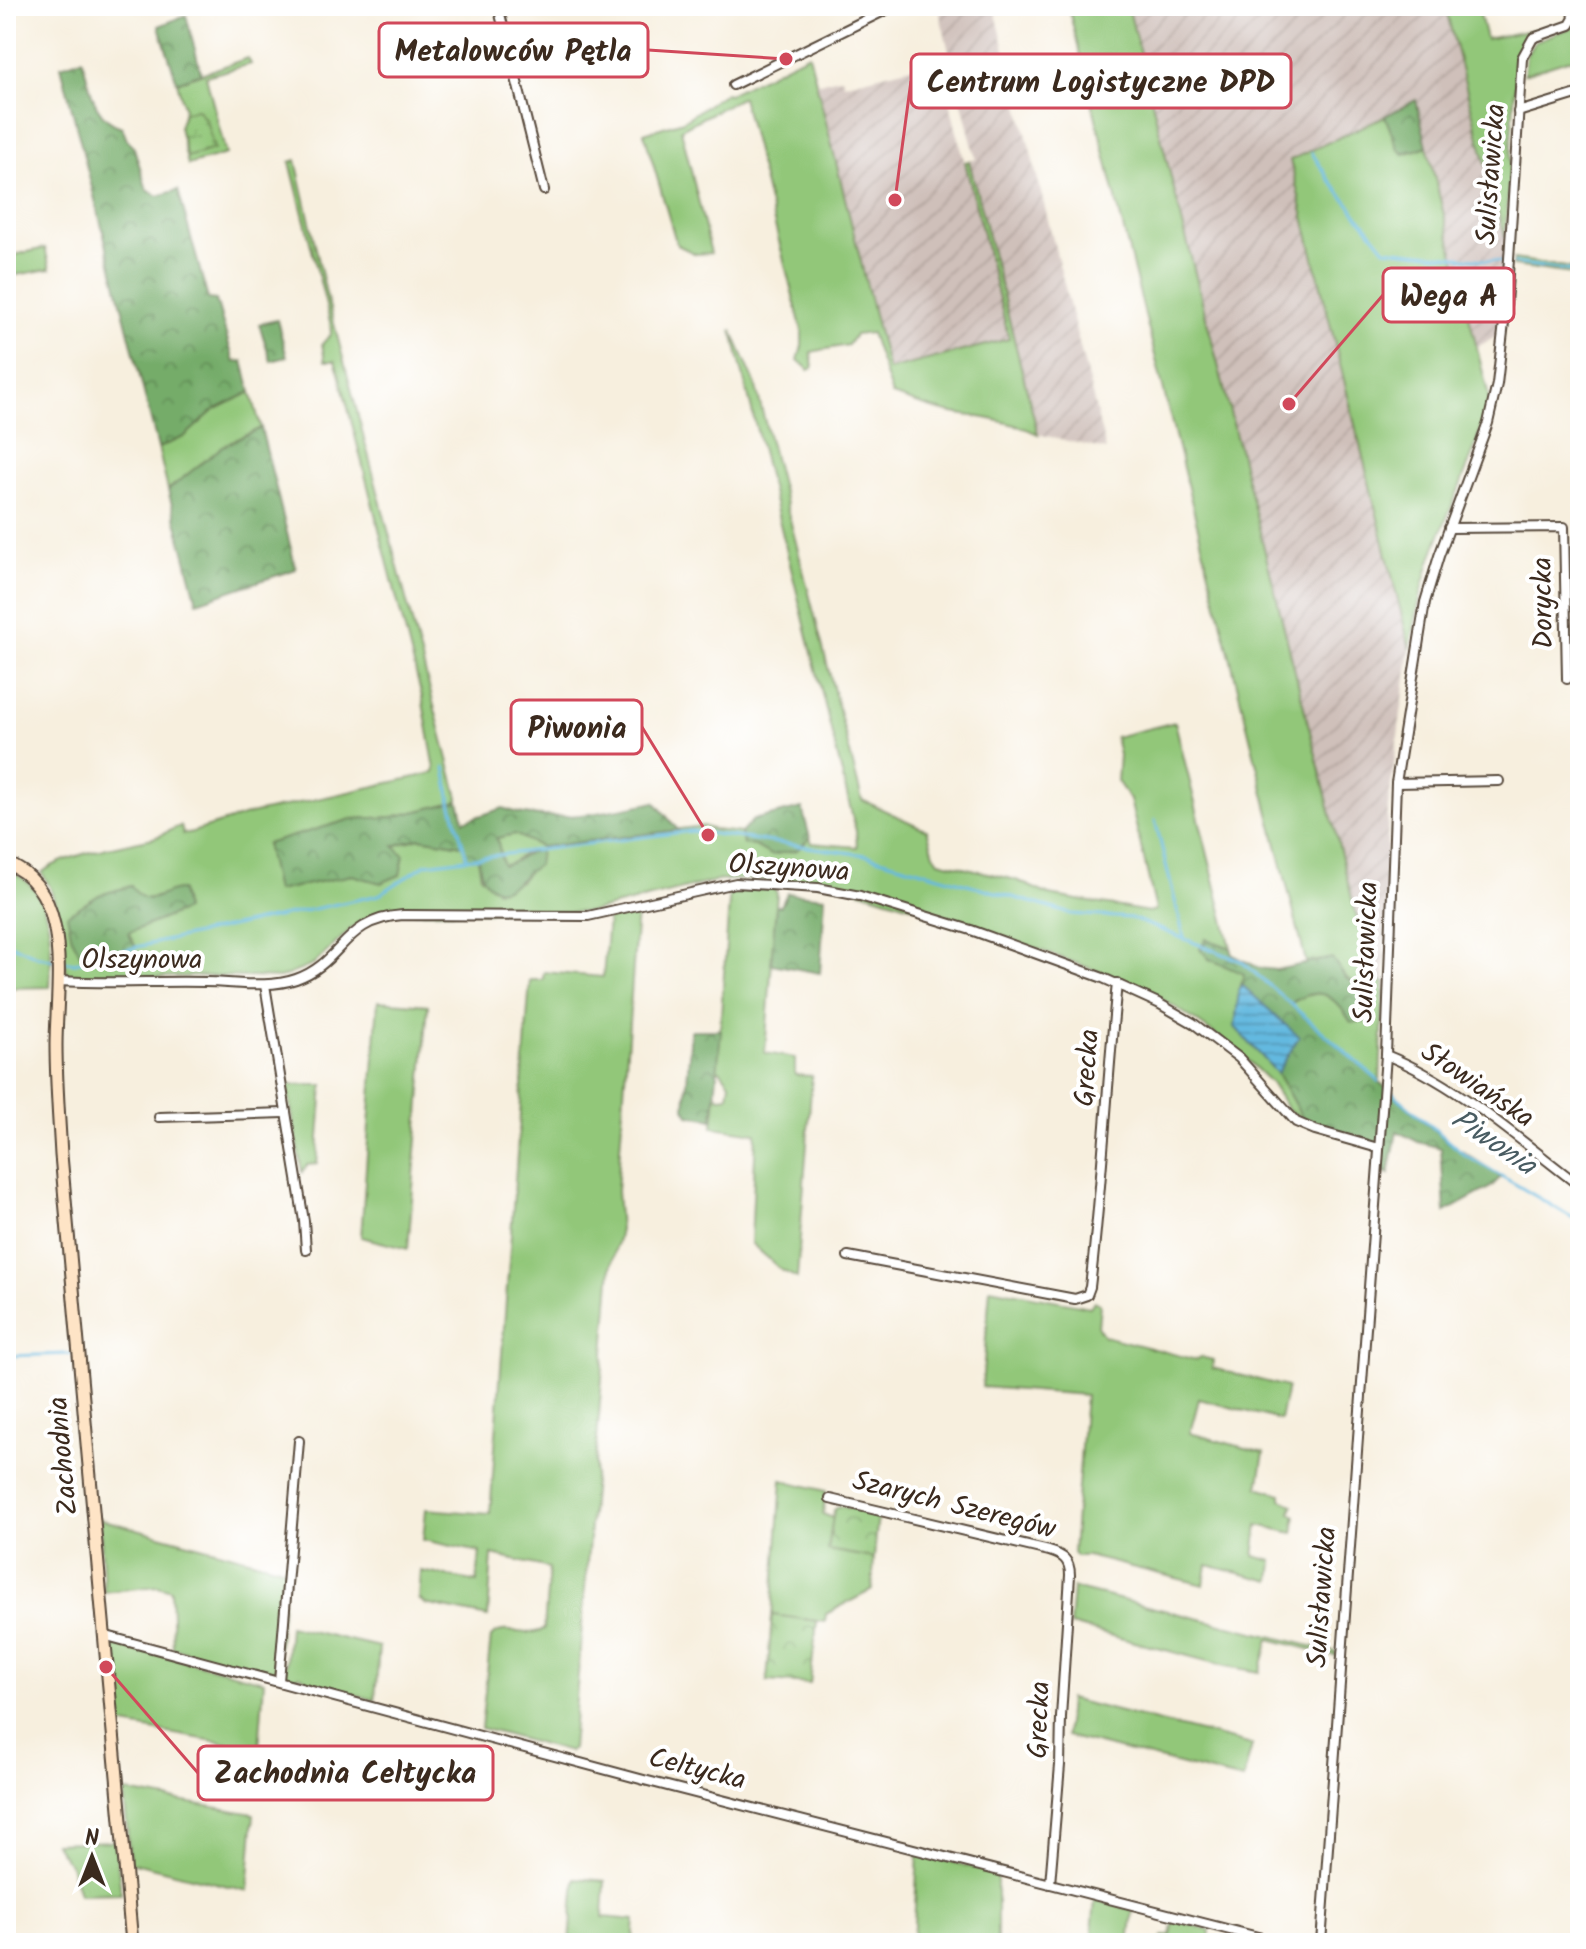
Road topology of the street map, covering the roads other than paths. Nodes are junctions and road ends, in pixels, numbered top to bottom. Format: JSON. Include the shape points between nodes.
{"nodes":[{"id":1,"x":498,"y":6,"type":"edge"},
{"id":2,"x":894,"y":6,"type":"edge"},
{"id":3,"x":1572,"y":6,"type":"edge"},
{"id":4,"x":733,"y":85,"type":"dead end"},
{"id":5,"x":1580,"y":93,"type":"edge"},
{"id":6,"x":1518,"y":112,"type":"junction"},
{"id":7,"x":544,"y":190,"type":"dead end"},
{"id":8,"x":1449,"y":528,"type":"junction"},
{"id":9,"x":1567,"y":679,"type":"dead end"},
{"id":10,"x":1499,"y":781,"type":"dead end"},
{"id":11,"x":1396,"y":783,"type":"junction"},
{"id":12,"x":6,"y":863,"type":"edge"},
{"id":13,"x":58,"y":981,"type":"junction"},
{"id":14,"x":1117,"y":983,"type":"junction"},
{"id":15,"x":265,"y":985,"type":"junction"},
{"id":16,"x":1386,"y":1055,"type":"junction"},
{"id":17,"x":285,"y":1113,"type":"junction"},
{"id":18,"x":159,"y":1117,"type":"dead end"},
{"id":19,"x":1378,"y":1148,"type":"junction"},
{"id":20,"x":1580,"y":1186,"type":"edge"},
{"id":21,"x":306,"y":1250,"type":"dead end"},
{"id":22,"x":848,"y":1256,"type":"dead end"},
{"id":23,"x":299,"y":1441,"type":"dead end"},
{"id":24,"x":830,"y":1499,"type":"dead end"},
{"id":25,"x":1066,"y":1558,"type":"joint"},
{"id":26,"x":103,"y":1635,"type":"junction"},
{"id":27,"x":279,"y":1681,"type":"junction"},
{"id":28,"x":1050,"y":1884,"type":"junction"},
{"id":29,"x":132,"y":1943,"type":"edge"},
{"id":30,"x":1281,"y":1943,"type":"edge"},
{"id":31,"x":1321,"y":1943,"type":"edge"}],
"edges":[{"from":1,"to":7,"type":"street"},
{"from":2,"to":4,"type":"street"},
{"from":3,"to":6,"type":"street","name":"Sulisławicka","via":[[1570,25],[1538,35],[1525,50]]},
{"from":5,"to":6,"type":"street"},
{"from":6,"to":8,"type":"street","name":"Sulisławicka","via":[[1497,384]]},
{"from":8,"to":9,"type":"street","name":"Dorycka","via":[[1564,527]]},
{"from":8,"to":11,"type":"street","name":"Sulisławicka","via":[[1420,624]]},
{"from":10,"to":11,"type":"street"},
{"from":11,"to":16,"type":"street","name":"Sulisławicka"},
{"from":12,"to":13,"type":"street","name":"Zachodnia","via":[[30,876],[44,897],[55,925]]},
{"from":13,"to":15,"type":"street","name":"Olszynowa"},
{"from":13,"to":26,"type":"street","name":"Zachodnia","via":[[58,1114]]},
{"from":14,"to":15,"type":"street","name":"Olszynowa","via":[[870,899],[818,888],[736,883],[588,916],[380,918],[361,926],[305,975]]},
{"from":14,"to":19,"type":"street","name":"Olszynowa","via":[[1220,1043],[1296,1122]]},
{"from":14,"to":22,"type":"street","name":"Grecka","via":[[1097,1234],[1090,1287],[1083,1298]]},
{"from":15,"to":17,"type":"street"},
{"from":16,"to":19,"type":"street","name":"Sulisławicka"},
{"from":16,"to":20,"type":"street","name":"Słowiańska","via":[[1469,1102]]},
{"from":17,"to":18,"type":"street"},
{"from":17,"to":21,"type":"street"},
{"from":19,"to":31,"type":"street","name":"Sulisławicka"},
{"from":23,"to":27,"type":"street"},
{"from":24,"to":25,"type":"street","name":"Szarych Szeregów"},
{"from":25,"to":28,"type":"street","name":"Grecka","via":[[1070,1575]]},
{"from":26,"to":27,"type":"street","name":"Celtycka"},
{"from":26,"to":29,"type":"street","name":"Zachodnia"},
{"from":27,"to":28,"type":"street","name":"Celtycka"},
{"from":28,"to":30,"type":"street","name":"Celtycka"}]}
